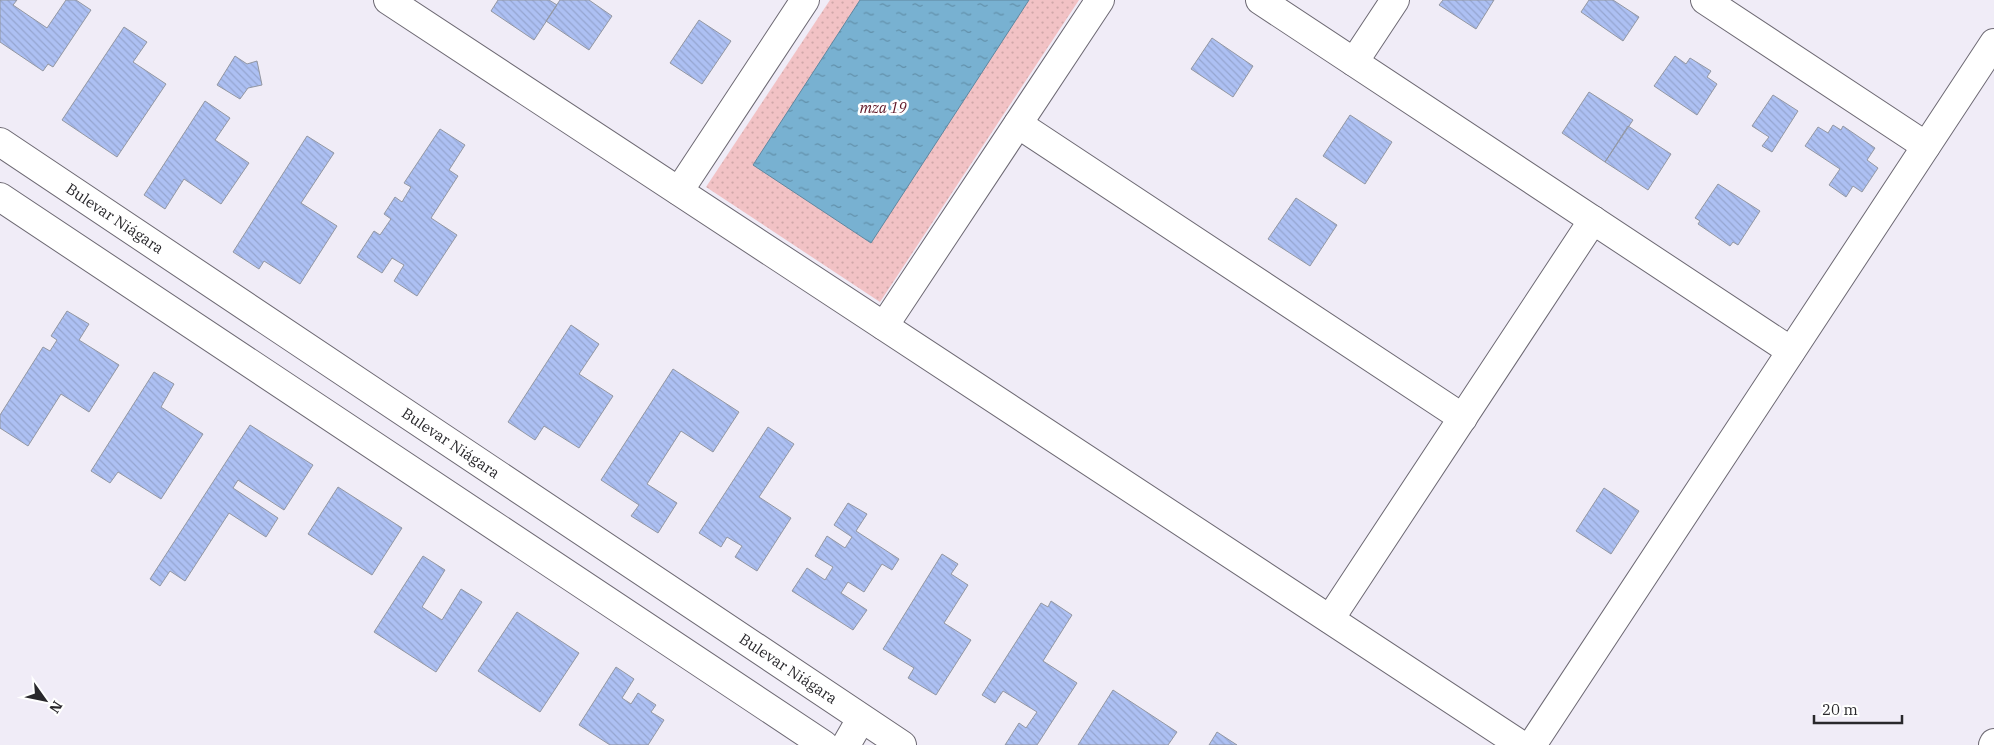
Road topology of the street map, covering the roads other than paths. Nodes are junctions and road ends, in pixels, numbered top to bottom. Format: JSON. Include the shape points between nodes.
{"nodes":[{"id":1,"x":388,"y":0,"type":"edge"},
{"id":2,"x":805,"y":0,"type":"edge"},
{"id":3,"x":1100,"y":0,"type":"edge"},
{"id":4,"x":1260,"y":0,"type":"edge"},
{"id":5,"x":1395,"y":0,"type":"edge"},
{"id":6,"x":1705,"y":0,"type":"edge"},
{"id":7,"x":1994,"y":43,"type":"edge"},
{"id":8,"x":1354,"y":62,"type":"junction"},
{"id":9,"x":1018,"y":124,"type":"junction"},
{"id":10,"x":0,"y":142,"type":"edge"},
{"id":11,"x":1926,"y":146,"type":"junction"},
{"id":12,"x":679,"y":192,"type":"junction"},
{"id":13,"x":0,"y":197,"type":"edge"},
{"id":14,"x":1593,"y":220,"type":"junction"},
{"id":15,"x":884,"y":326,"type":"junction"},
{"id":16,"x":1791,"y":351,"type":"junction"},
{"id":17,"x":1463,"y":418,"type":"junction"},
{"id":18,"x":1330,"y":619,"type":"junction"},
{"id":19,"x":861,"y":719,"type":"junction"},
{"id":20,"x":824,"y":745,"type":"edge"},
{"id":21,"x":846,"y":745,"type":"edge"},
{"id":22,"x":902,"y":745,"type":"edge"},
{"id":23,"x":1521,"y":745,"type":"edge"},
{"id":24,"x":1532,"y":745,"type":"edge"}],
"edges":[{"from":1,"to":12,"type":"street"},
{"from":2,"to":12,"type":"street"},
{"from":3,"to":9,"type":"street"},
{"from":4,"to":8,"type":"street"},
{"from":5,"to":8,"type":"street"},
{"from":6,"to":11,"type":"street"},
{"from":7,"to":11,"type":"street"},
{"from":8,"to":14,"type":"street"},
{"from":9,"to":15,"type":"street"},
{"from":9,"to":17,"type":"street"},
{"from":10,"to":19,"type":"street","name":"Bulevar Niágara"},
{"from":11,"to":16,"type":"street"},
{"from":12,"to":15,"type":"street"},
{"from":13,"to":20,"type":"street"},
{"from":14,"to":16,"type":"street"},
{"from":14,"to":17,"type":"street"},
{"from":15,"to":18,"type":"street"},
{"from":16,"to":24,"type":"street"},
{"from":17,"to":18,"type":"street"},
{"from":18,"to":23,"type":"street"},
{"from":19,"to":21,"type":"street"},
{"from":19,"to":22,"type":"street","name":"Bulevar Niágara"}]}
